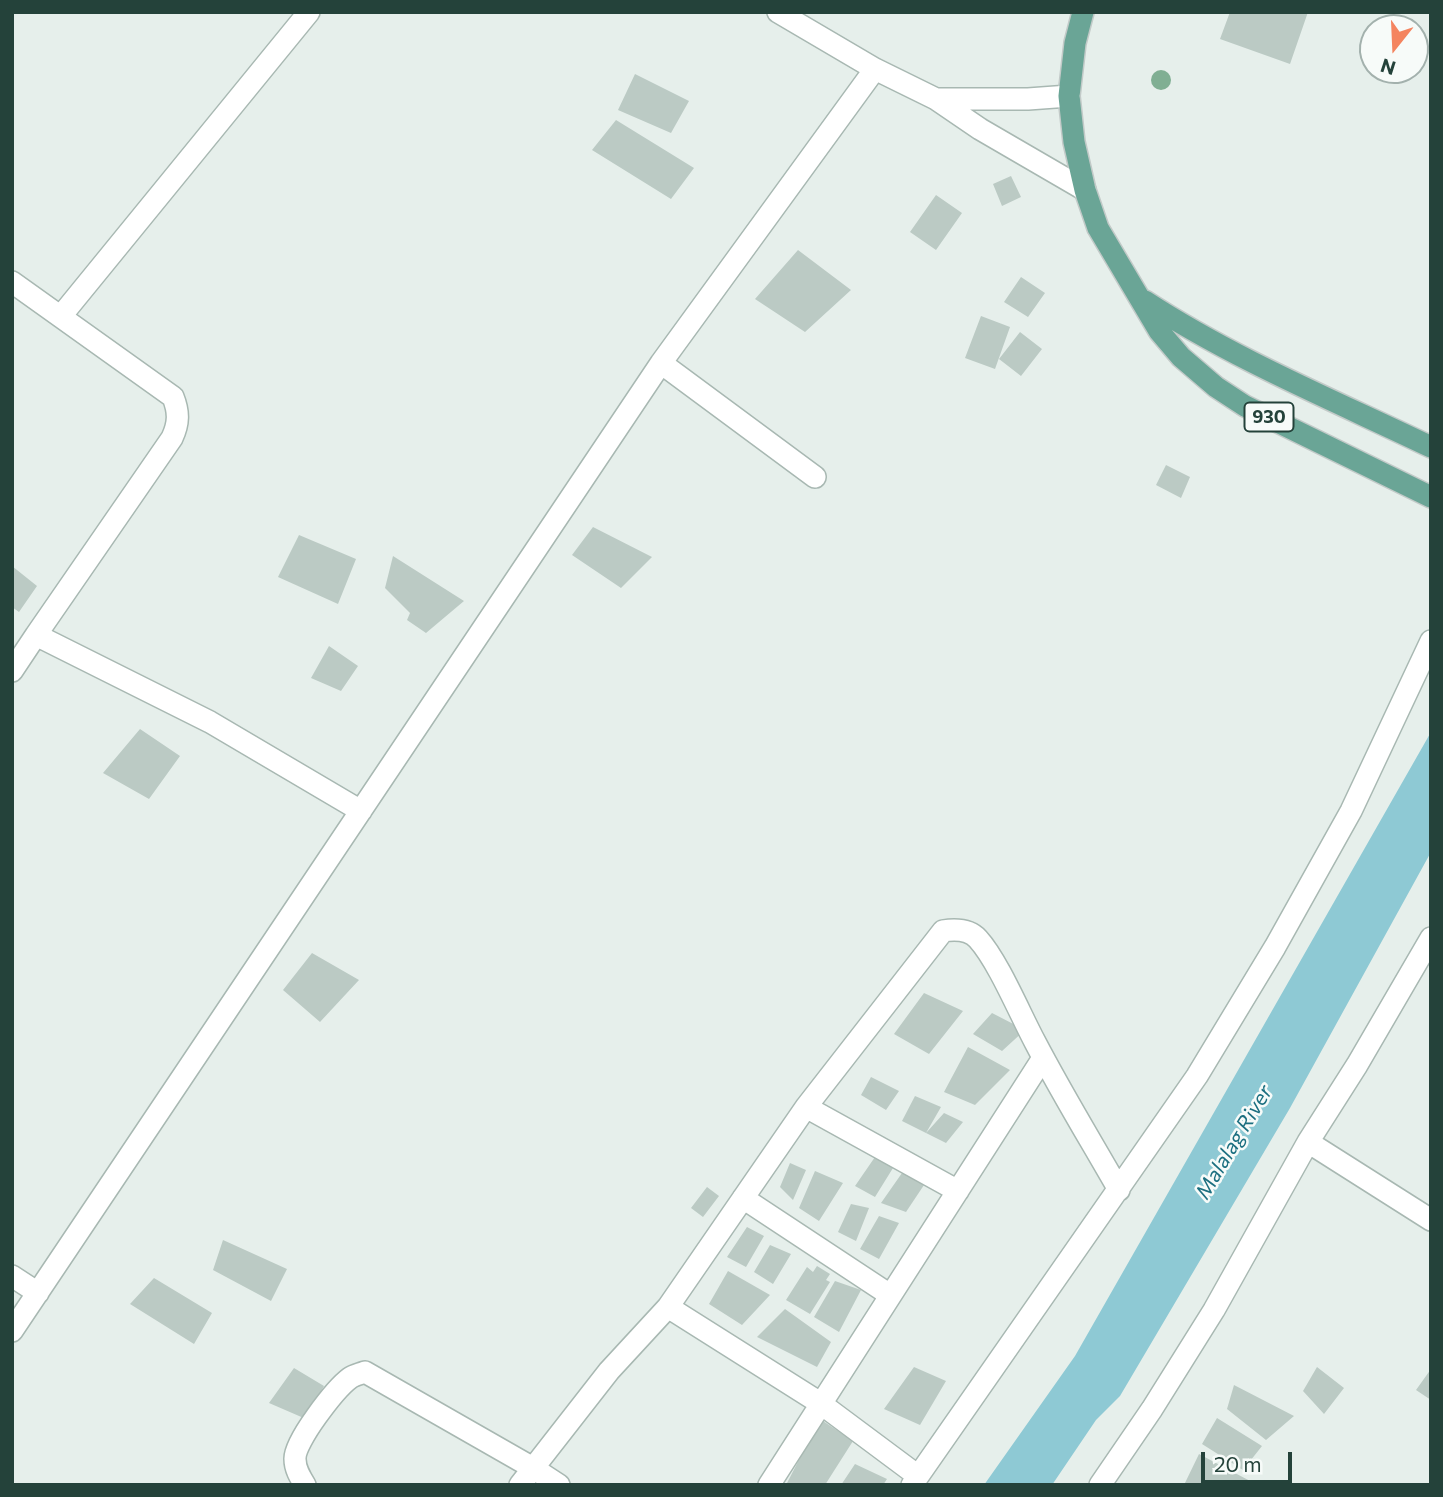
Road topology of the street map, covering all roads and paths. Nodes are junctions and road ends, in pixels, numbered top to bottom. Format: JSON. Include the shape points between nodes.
{"nodes":[{"id":1,"x":309,"y":12,"type":"edge"},
{"id":2,"x":778,"y":12,"type":"edge"},
{"id":3,"x":1083,"y":12,"type":"edge"},
{"id":4,"x":875,"y":69,"type":"junction"},
{"id":5,"x":1069,"y":96,"type":"junction"},
{"id":6,"x":936,"y":99,"type":"junction"},
{"id":7,"x":1085,"y":190,"type":"junction"},
{"id":8,"x":12,"y":282,"type":"edge"},
{"id":9,"x":1140,"y":298,"type":"junction"},
{"id":10,"x":61,"y":316,"type":"junction"},
{"id":11,"x":661,"y":363,"type":"junction"},
{"id":12,"x":1431,"y":447,"type":"edge"},
{"id":13,"x":815,"y":477,"type":"dead end"},
{"id":14,"x":1431,"y":496,"type":"edge"},
{"id":15,"x":1431,"y":641,"type":"edge"},
{"id":16,"x":25,"y":642,"type":"edge"},
{"id":17,"x":12,"y":671,"type":"edge"},
{"id":18,"x":361,"y":811,"type":"junction"},
{"id":19,"x":1431,"y":938,"type":"edge"},
{"id":20,"x":1043,"y":1058,"type":"junction"},
{"id":21,"x":806,"y":1107,"type":"junction"},
{"id":22,"x":1308,"y":1142,"type":"junction"},
{"id":23,"x":1119,"y":1190,"type":"junction"},
{"id":24,"x":958,"y":1191,"type":"junction"},
{"id":25,"x":743,"y":1198,"type":"junction"},
{"id":26,"x":1431,"y":1220,"type":"edge"},
{"id":27,"x":12,"y":1276,"type":"edge"},
{"id":28,"x":37,"y":1293,"type":"junction"},
{"id":29,"x":890,"y":1296,"type":"junction"},
{"id":30,"x":668,"y":1307,"type":"junction"},
{"id":31,"x":12,"y":1331,"type":"edge"},
{"id":32,"x":820,"y":1403,"type":"junction"},
{"id":33,"x":527,"y":1476,"type":"edge"},
{"id":34,"x":915,"y":1480,"type":"edge"},
{"id":35,"x":305,"y":1485,"type":"edge"},
{"id":36,"x":559,"y":1485,"type":"edge"},
{"id":37,"x":769,"y":1485,"type":"edge"},
{"id":38,"x":1100,"y":1485,"type":"edge"}],
"edges":[{"from":1,"to":10,"type":"street"},
{"from":2,"to":4,"type":"street"},
{"from":3,"to":5,"type":"main road","number":"930"},
{"from":4,"to":6,"type":"street"},
{"from":4,"to":11,"type":"street"},
{"from":5,"to":6,"type":"street"},
{"from":5,"to":7,"type":"main road","number":"930"},
{"from":6,"to":7,"type":"street"},
{"from":7,"to":9,"type":"main road","number":"930","via":[[1098,228]]},
{"from":8,"to":10,"type":"street"},
{"from":9,"to":12,"type":"main road","number":"930","via":[[1229,349]]},
{"from":9,"to":14,"type":"main road","number":"930","via":[[1173,349],[1216,387],[1245,406]]},
{"from":10,"to":16,"type":"street","via":[[173,397],[178,423],[172,438]]},
{"from":11,"to":13,"type":"street"},
{"from":11,"to":18,"type":"street"},
{"from":15,"to":23,"type":"street","via":[[1351,811],[1275,947],[1197,1076]]},
{"from":16,"to":17,"type":"street"},
{"from":16,"to":18,"type":"street","via":[[210,722]]},
{"from":18,"to":28,"type":"street"},
{"from":19,"to":22,"type":"street"},
{"from":20,"to":21,"type":"street","via":[[978,939],[956,929],[943,931]]},
{"from":20,"to":23,"type":"street"},
{"from":20,"to":24,"type":"street"},
{"from":21,"to":24,"type":"street"},
{"from":21,"to":25,"type":"street"},
{"from":22,"to":26,"type":"street"},
{"from":22,"to":38,"type":"street","via":[[1213,1310]]},
{"from":23,"to":34,"type":"street"},
{"from":24,"to":29,"type":"street"},
{"from":25,"to":29,"type":"street"},
{"from":25,"to":30,"type":"street"},
{"from":27,"to":28,"type":"street"},
{"from":28,"to":31,"type":"street"},
{"from":29,"to":32,"type":"street"},
{"from":30,"to":32,"type":"street"},
{"from":30,"to":33,"type":"street","via":[[609,1371]]},
{"from":32,"to":34,"type":"street"},
{"from":32,"to":37,"type":"street"},
{"from":33,"to":35,"type":"street","via":[[365,1372],[338,1389],[299,1444],[295,1457]]},
{"from":33,"to":36,"type":"street"}]}
